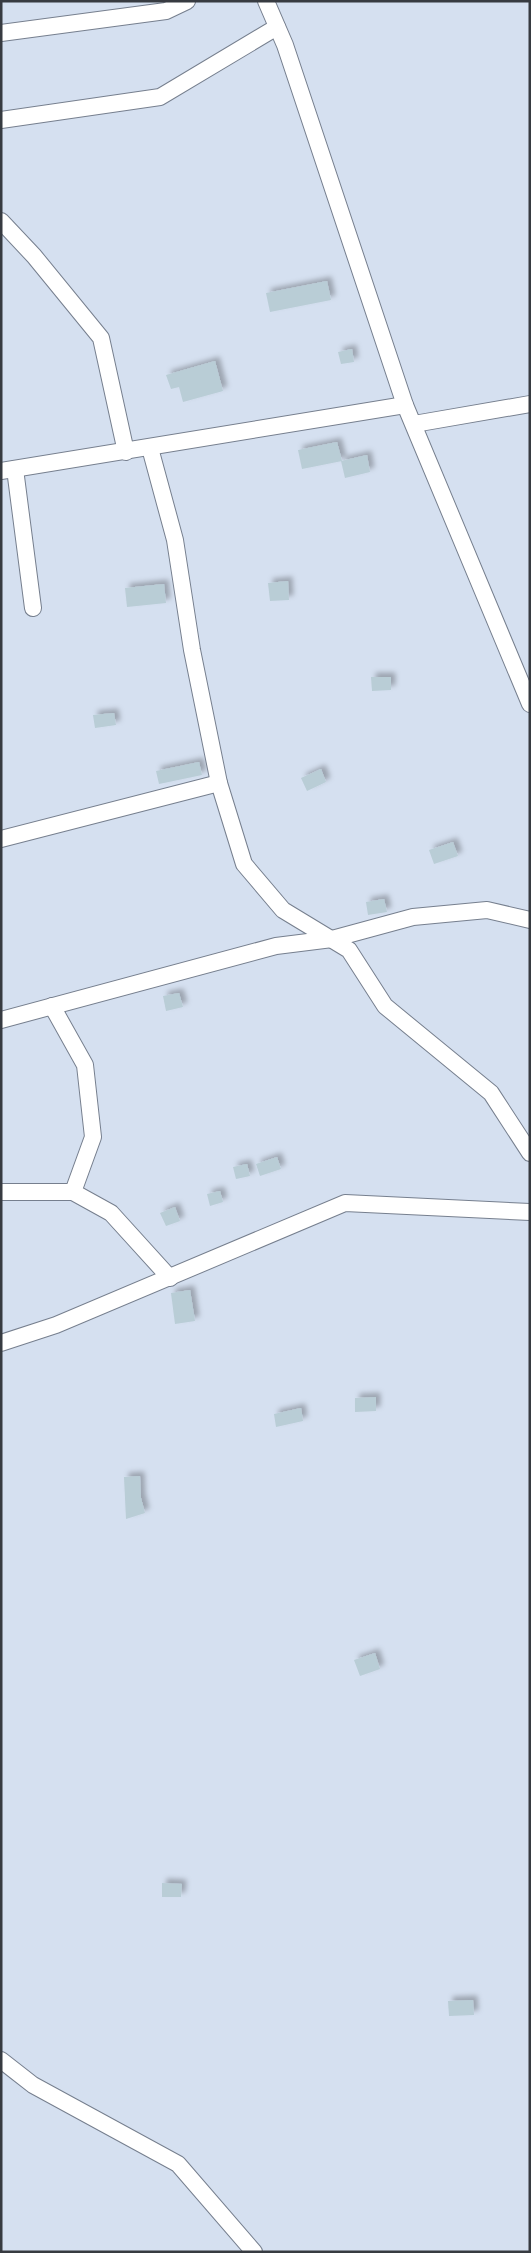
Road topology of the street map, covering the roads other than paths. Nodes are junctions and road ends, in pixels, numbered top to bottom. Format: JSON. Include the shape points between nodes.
{"nodes":[{"id":1,"x":187,"y":1,"type":"edge"},
{"id":2,"x":266,"y":1,"type":"edge"},
{"id":3,"x":277,"y":27,"type":"junction"},
{"id":4,"x":1,"y":33,"type":"edge"},
{"id":5,"x":1,"y":120,"type":"edge"},
{"id":6,"x":1,"y":221,"type":"edge"},
{"id":7,"x":530,"y":404,"type":"edge"},
{"id":8,"x":405,"y":405,"type":"junction"},
{"id":9,"x":414,"y":424,"type":"junction"},
{"id":10,"x":150,"y":448,"type":"junction"},
{"id":11,"x":126,"y":452,"type":"junction"},
{"id":12,"x":8,"y":470,"type":"edge"},
{"id":13,"x":33,"y":608,"type":"dead end"},
{"id":14,"x":530,"y":704,"type":"edge"},
{"id":15,"x":219,"y":784,"type":"junction"},
{"id":16,"x":1,"y":839,"type":"edge"},
{"id":17,"x":530,"y":920,"type":"edge"},
{"id":18,"x":332,"y":940,"type":"junction"},
{"id":19,"x":52,"y":1006,"type":"junction"},
{"id":20,"x":1,"y":1020,"type":"edge"},
{"id":21,"x":530,"y":1153,"type":"edge"},
{"id":22,"x":1,"y":1192,"type":"edge"},
{"id":23,"x":73,"y":1192,"type":"junction"},
{"id":24,"x":530,"y":1212,"type":"edge"},
{"id":25,"x":170,"y":1278,"type":"junction"},
{"id":26,"x":1,"y":1343,"type":"edge"},
{"id":27,"x":1,"y":2060,"type":"edge"},
{"id":28,"x":254,"y":2252,"type":"edge"}],
"edges":[{"from":1,"to":4,"type":"street","via":[[166,11]]},
{"from":2,"to":3,"type":"street"},
{"from":3,"to":5,"type":"street","via":[[160,97]]},
{"from":3,"to":8,"type":"street"},
{"from":6,"to":11,"type":"street","via":[[101,338]]},
{"from":7,"to":9,"type":"street"},
{"from":8,"to":9,"type":"street"},
{"from":8,"to":10,"type":"street"},
{"from":9,"to":14,"type":"street"},
{"from":10,"to":11,"type":"street"},
{"from":10,"to":15,"type":"street","via":[[175,540],[192,650]]},
{"from":11,"to":12,"type":"street"},
{"from":12,"to":13,"type":"street"},
{"from":15,"to":16,"type":"street"},
{"from":15,"to":18,"type":"street","via":[[244,864],[282,910]]},
{"from":17,"to":18,"type":"street","via":[[487,910],[413,917]]},
{"from":18,"to":19,"type":"street","via":[[276,946]]},
{"from":18,"to":21,"type":"street","via":[[350,950],[385,1006],[491,1093]]},
{"from":19,"to":20,"type":"street"},
{"from":19,"to":23,"type":"street","via":[[85,1065],[93,1136]]},
{"from":22,"to":23,"type":"street"},
{"from":23,"to":25,"type":"street","via":[[111,1213]]},
{"from":24,"to":25,"type":"street","via":[[345,1203]]},
{"from":25,"to":26,"type":"street","via":[[56,1325]]},
{"from":27,"to":28,"type":"street","via":[[33,2085],[178,2164]]}]}
